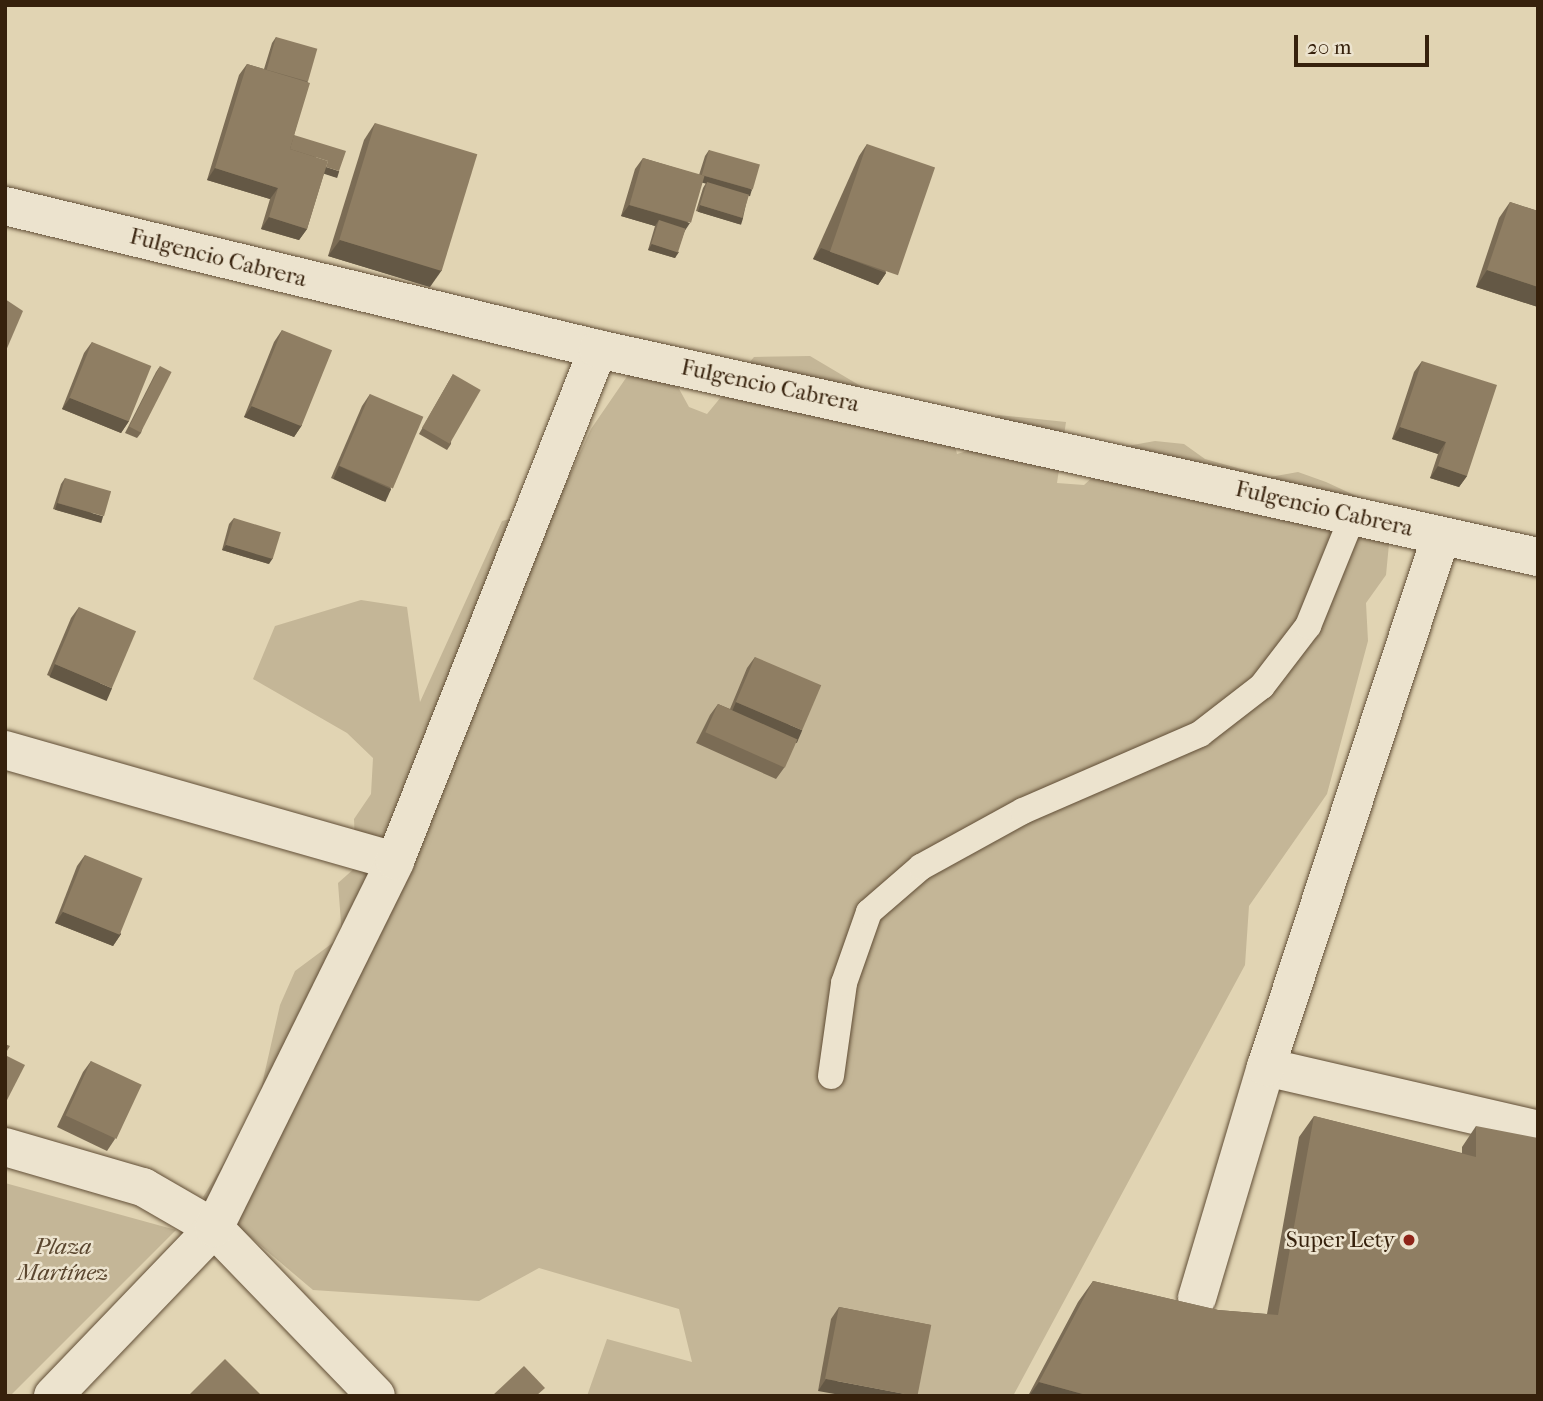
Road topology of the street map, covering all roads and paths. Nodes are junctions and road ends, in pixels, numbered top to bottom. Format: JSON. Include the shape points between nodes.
{"nodes":[{"id":1,"x":5,"y":206,"type":"edge"},
{"id":2,"x":598,"y":349,"type":"junction"},
{"id":3,"x":1353,"y":515,"type":"junction"},
{"id":4,"x":1441,"y":536,"type":"junction"},
{"id":5,"x":1538,"y":557,"type":"edge"},
{"id":6,"x":5,"y":750,"type":"edge"},
{"id":7,"x":395,"y":861,"type":"junction"},
{"id":8,"x":1266,"y":1066,"type":"junction"},
{"id":9,"x":831,"y":1076,"type":"dead end"},
{"id":10,"x":1538,"y":1130,"type":"edge"},
{"id":11,"x":5,"y":1147,"type":"edge"},
{"id":12,"x":214,"y":1228,"type":"junction"},
{"id":13,"x":1197,"y":1298,"type":"dead end"},
{"id":14,"x":53,"y":1396,"type":"edge"},
{"id":15,"x":376,"y":1396,"type":"edge"}],
"edges":[{"from":1,"to":2,"type":"street","name":"Fulgencio Cabrera"},
{"from":2,"to":3,"type":"street","name":"Fulgencio Cabrera"},
{"from":2,"to":7,"type":"street"},
{"from":3,"to":4,"type":"street","name":"Fulgencio Cabrera"},
{"from":3,"to":9,"type":"lane","via":[[1308,626],[1262,686],[1200,734],[1023,811],[921,867],[869,912],[844,983]]},
{"from":4,"to":5,"type":"street","name":"Fulgencio Cabrera"},
{"from":4,"to":8,"type":"street"},
{"from":6,"to":7,"type":"street"},
{"from":7,"to":12,"type":"street"},
{"from":8,"to":10,"type":"street"},
{"from":8,"to":13,"type":"street"},
{"from":11,"to":12,"type":"street","via":[[143,1187]]},
{"from":12,"to":14,"type":"street"},
{"from":12,"to":15,"type":"street"}]}
